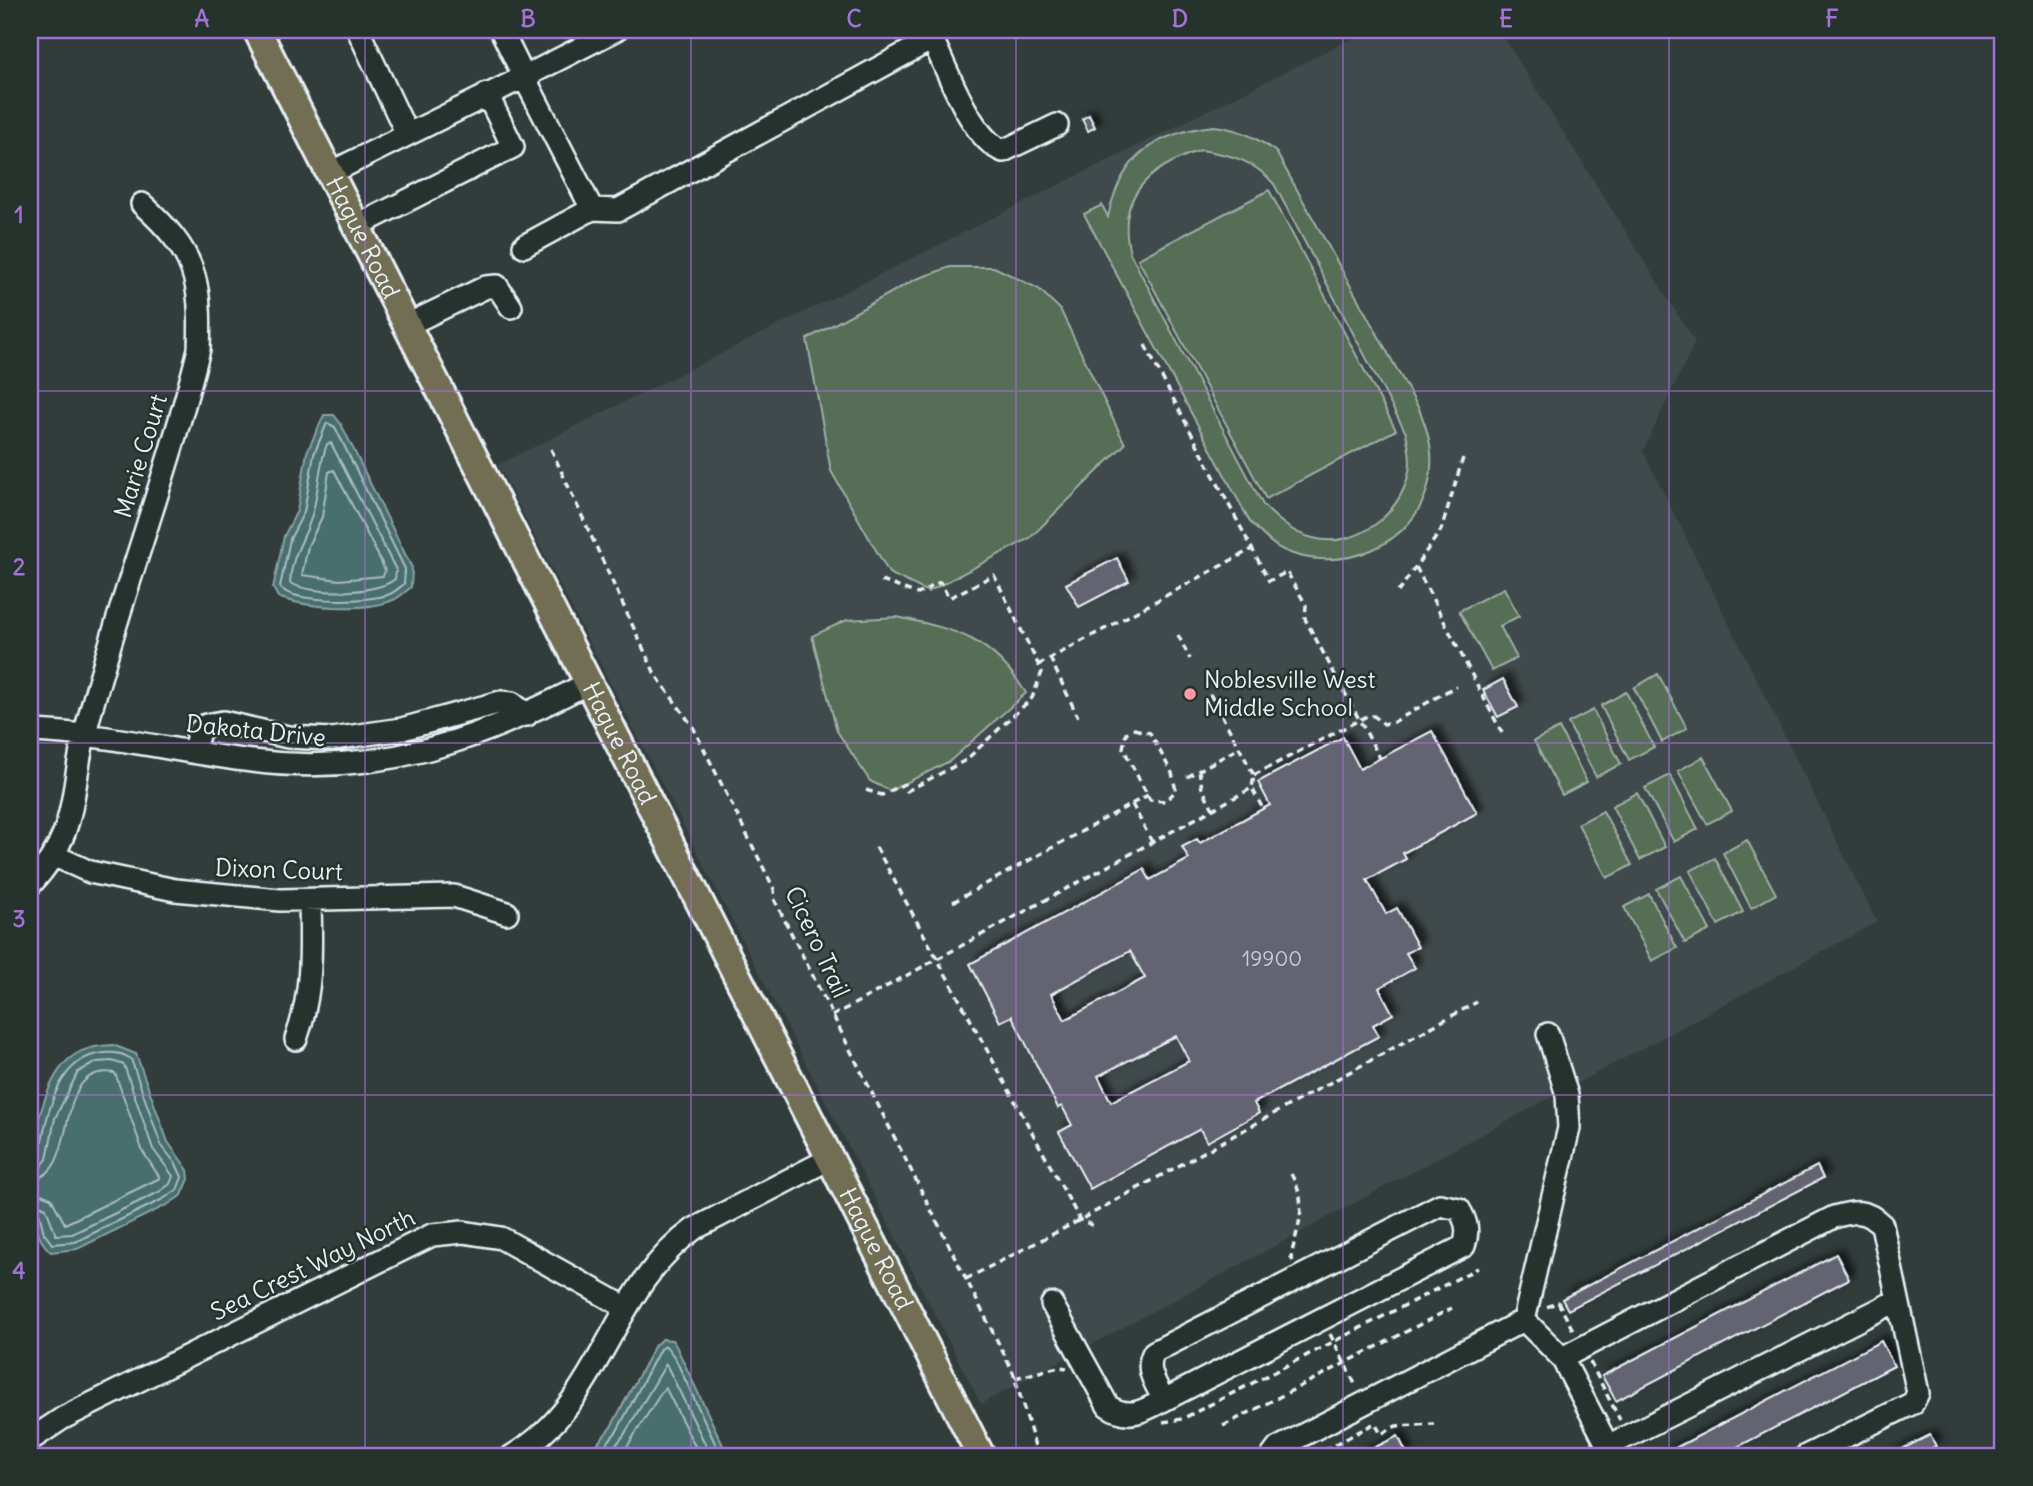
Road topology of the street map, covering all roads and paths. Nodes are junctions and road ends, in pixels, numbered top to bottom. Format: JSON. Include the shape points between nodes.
{"nodes":[{"id":1,"x":257,"y":30,"type":"edge"},
{"id":2,"x":358,"y":30,"type":"edge"},
{"id":3,"x":501,"y":30,"type":"edge"},
{"id":4,"x":615,"y":30,"type":"edge"},
{"id":5,"x":930,"y":34,"type":"edge"},
{"id":6,"x":524,"y":77,"type":"junction"},
{"id":7,"x":487,"y":94,"type":"junction"},
{"id":8,"x":1057,"y":125,"type":"dead end"},
{"id":9,"x":407,"y":134,"type":"junction"},
{"id":10,"x":328,"y":174,"type":"junction"},
{"id":11,"x":142,"y":204,"type":"dead end"},
{"id":12,"x":592,"y":209,"type":"junction"},
{"id":13,"x":355,"y":227,"type":"junction"},
{"id":14,"x":524,"y":246,"type":"dead end"},
{"id":15,"x":511,"y":307,"type":"dead end"},
{"id":16,"x":405,"y":326,"type":"junction"},
{"id":17,"x":1145,"y":345,"type":"dead end"},
{"id":18,"x":551,"y":449,"type":"dead end"},
{"id":19,"x":1463,"y":458,"type":"dead end"},
{"id":20,"x":1252,"y":549,"type":"junction"},
{"id":21,"x":1416,"y":567,"type":"junction"},
{"id":22,"x":879,"y":580,"type":"dead end"},
{"id":23,"x":1398,"y":592,"type":"dead end"},
{"id":24,"x":1178,"y":635,"type":"dead end"},
{"id":25,"x":1050,"y":658,"type":"junction"},
{"id":26,"x":1191,"y":659,"type":"dead end"},
{"id":27,"x":1038,"y":665,"type":"junction"},
{"id":28,"x":588,"y":684,"type":"junction"},
{"id":29,"x":1456,"y":686,"type":"dead end"},
{"id":30,"x":1210,"y":694,"type":"dead end"},
{"id":31,"x":527,"y":715,"type":"junction"},
{"id":32,"x":1079,"y":717,"type":"dead end"},
{"id":33,"x":1358,"y":720,"type":"junction"},
{"id":34,"x":30,"y":732,"type":"edge"},
{"id":35,"x":1502,"y":733,"type":"dead end"},
{"id":36,"x":84,"y":735,"type":"junction"},
{"id":37,"x":1239,"y":748,"type":"junction"},
{"id":38,"x":192,"y":752,"type":"junction"},
{"id":39,"x":1380,"y":758,"type":"dead end"},
{"id":40,"x":1199,"y":771,"type":"junction"},
{"id":41,"x":1254,"y":775,"type":"junction"},
{"id":42,"x":1187,"y":777,"type":"dead end"},
{"id":43,"x":1252,"y":788,"type":"junction"},
{"id":44,"x":866,"y":790,"type":"dead end"},
{"id":45,"x":1148,"y":795,"type":"junction"},
{"id":46,"x":1132,"y":804,"type":"junction"},
{"id":47,"x":1213,"y":809,"type":"junction"},
{"id":48,"x":1263,"y":809,"type":"dead end"},
{"id":49,"x":1152,"y":842,"type":"junction"},
{"id":50,"x":876,"y":847,"type":"dead end"},
{"id":51,"x":53,"y":855,"type":"junction"},
{"id":52,"x":30,"y":885,"type":"edge"},
{"id":53,"x":310,"y":900,"type":"junction"},
{"id":54,"x":953,"y":902,"type":"dead end"},
{"id":55,"x":507,"y":913,"type":"dead end"},
{"id":56,"x":938,"y":959,"type":"junction"},
{"id":57,"x":1477,"y":1002,"type":"dead end"},
{"id":58,"x":832,"y":1016,"type":"junction"},
{"id":59,"x":1548,"y":1034,"type":"dead end"},
{"id":60,"x":296,"y":1039,"type":"dead end"},
{"id":61,"x":831,"y":1158,"type":"junction"},
{"id":62,"x":1291,"y":1174,"type":"dead end"},
{"id":63,"x":1080,"y":1220,"type":"junction"},
{"id":64,"x":1097,"y":1227,"type":"dead end"},
{"id":65,"x":1295,"y":1266,"type":"dead end"},
{"id":66,"x":966,"y":1279,"type":"junction"},
{"id":67,"x":1898,"y":1300,"type":"junction"},
{"id":68,"x":1052,"y":1304,"type":"dead end"},
{"id":69,"x":625,"y":1307,"type":"junction"},
{"id":70,"x":1452,"y":1308,"type":"dead end"},
{"id":71,"x":1524,"y":1320,"type":"junction"},
{"id":72,"x":1327,"y":1329,"type":"dead end"},
{"id":73,"x":1582,"y":1348,"type":"junction"},
{"id":74,"x":1562,"y":1358,"type":"junction"},
{"id":75,"x":1345,"y":1364,"type":"junction"},
{"id":76,"x":1359,"y":1391,"type":"dead end"},
{"id":77,"x":1164,"y":1400,"type":"junction"},
{"id":78,"x":1434,"y":1424,"type":"dead end"},
{"id":79,"x":1223,"y":1426,"type":"dead end"},
{"id":80,"x":1629,"y":1436,"type":"junction"},
{"id":81,"x":30,"y":1440,"type":"edge"},
{"id":82,"x":1610,"y":1451,"type":"edge"},
{"id":83,"x":512,"y":1456,"type":"edge"},
{"id":84,"x":980,"y":1456,"type":"edge"},
{"id":85,"x":1038,"y":1456,"type":"edge"},
{"id":86,"x":1272,"y":1456,"type":"edge"},
{"id":87,"x":1314,"y":1456,"type":"edge"},
{"id":88,"x":1806,"y":1456,"type":"edge"}],
"edges":[{"from":1,"to":10,"type":"main road","name":"Hague Road"},
{"from":2,"to":9,"type":"street"},
{"from":3,"to":6,"type":"street"},
{"from":4,"to":6,"type":"street"},
{"from":5,"to":8,"type":"street","via":[[989,146],[1003,151]]},
{"from":5,"to":12,"type":"street","via":[[618,210]]},
{"from":6,"to":7,"type":"street"},
{"from":6,"to":12,"type":"street"},
{"from":7,"to":9,"type":"street"},
{"from":7,"to":13,"type":"street","via":[[513,147]]},
{"from":9,"to":10,"type":"street"},
{"from":10,"to":13,"type":"main road","name":"Hague Road"},
{"from":11,"to":36,"type":"street","name":"Marie Court","via":[[175,235],[188,260],[198,290],[200,349]]},
{"from":12,"to":14,"type":"street"},
{"from":13,"to":16,"type":"main road","name":"Hague Road"},
{"from":15,"to":16,"type":"street","via":[[497,286],[486,287]]},
{"from":16,"to":28,"type":"main road","name":"Hague Road"},
{"from":17,"to":20,"type":"path"},
{"from":18,"to":58,"type":"path","name":"Cicero Trail","via":[[655,674],[692,727]]},
{"from":19,"to":21,"type":"path","via":[[1441,530]]},
{"from":20,"to":25,"type":"path"},
{"from":20,"to":33,"type":"path","via":[[1269,581],[1287,572],[1306,605],[1305,619]]},
{"from":21,"to":23,"type":"path"},
{"from":21,"to":35,"type":"path"},
{"from":22,"to":27,"type":"path","via":[[918,594],[940,582],[948,598],[994,575]]},
{"from":24,"to":26,"type":"path"},
{"from":25,"to":27,"type":"path"},
{"from":25,"to":32,"type":"path"},
{"from":27,"to":44,"type":"path","via":[[1042,672],[1032,698],[966,760],[907,791],[904,784],[882,795]]},
{"from":28,"to":31,"type":"street","name":"Dakota Drive"},
{"from":28,"to":61,"type":"main road","name":"Hague Road"},
{"from":29,"to":33,"type":"path","via":[[1392,723],[1384,724],[1374,716]]},
{"from":30,"to":37,"type":"path"},
{"from":31,"to":38,"type":"street","name":"Dakota Drive","via":[[457,743],[350,764],[297,766]]},
{"from":31,"to":38,"type":"street","via":[[512,703],[501,702],[401,729],[332,738],[288,737],[223,722],[206,725]]},
{"from":33,"to":39,"type":"path"},
{"from":33,"to":41,"type":"path"},
{"from":34,"to":36,"type":"street","name":"Dakota Drive"},
{"from":36,"to":38,"type":"street","name":"Dakota Drive"},
{"from":36,"to":51,"type":"street","name":"Marie Court","via":[[73,810]]},
{"from":37,"to":40,"type":"path"},
{"from":37,"to":41,"type":"path"},
{"from":40,"to":42,"type":"path"},
{"from":40,"to":47,"type":"path"},
{"from":41,"to":43,"type":"path"},
{"from":43,"to":47,"type":"path"},
{"from":43,"to":48,"type":"path"},
{"from":45,"to":45,"type":"path","via":[[1156,803],[1165,801],[1176,791],[1176,782],[1150,733],[1134,729],[1126,733],[1123,748]]},
{"from":45,"to":46,"type":"path"},
{"from":46,"to":49,"type":"path"},
{"from":46,"to":54,"type":"path"},
{"from":47,"to":49,"type":"path"},
{"from":49,"to":56,"type":"path"},
{"from":50,"to":56,"type":"path"},
{"from":51,"to":52,"type":"street","name":"Marie Court"},
{"from":51,"to":53,"type":"street","name":"Dixon Court","via":[[90,872],[175,890]]},
{"from":53,"to":55,"type":"street","name":"Dixon Court","via":[[454,896]]},
{"from":53,"to":60,"type":"street","via":[[310,988]]},
{"from":56,"to":58,"type":"path"},
{"from":56,"to":63,"type":"path"},
{"from":57,"to":63,"type":"path"},
{"from":58,"to":66,"type":"path","name":"Cicero Trail"},
{"from":59,"to":71,"type":"street","via":[[1567,1095],[1569,1128]]},
{"from":61,"to":69,"type":"street","via":[[677,1241],[646,1274]]},
{"from":61,"to":84,"type":"main road","name":"Hague Road"},
{"from":62,"to":65,"type":"path","via":[[1303,1205],[1291,1257]]},
{"from":63,"to":64,"type":"path"},
{"from":63,"to":66,"type":"path"},
{"from":66,"to":85,"type":"path","name":"Cicero Trail","via":[[1013,1372]]},
{"from":67,"to":73,"type":"street","via":[[1882,1225],[1870,1213],[1853,1211]]},
{"from":67,"to":80,"type":"street"},
{"from":67,"to":88,"type":"street","via":[[1918,1393],[1913,1403]]},
{"from":68,"to":77,"type":"street","via":[[1108,1406],[1121,1414],[1139,1413]]},
{"from":69,"to":81,"type":"street","name":"Sea Crest Way North","via":[[501,1238],[463,1232],[432,1235],[63,1418]]},
{"from":69,"to":83,"type":"street","via":[[561,1417]]},
{"from":70,"to":75,"type":"path"},
{"from":71,"to":73,"type":"path","via":[[1558,1302]]},
{"from":71,"to":74,"type":"street"},
{"from":71,"to":86,"type":"street","via":[[1278,1448]]},
{"from":72,"to":75,"type":"path"},
{"from":73,"to":74,"type":"street"},
{"from":73,"to":80,"type":"path"},
{"from":74,"to":82,"type":"street"},
{"from":75,"to":76,"type":"path"},
{"from":75,"to":79,"type":"path"},
{"from":77,"to":77,"type":"street","via":[[1464,1246],[1465,1220],[1459,1209],[1440,1205],[1154,1352],[1149,1361],[1151,1374]]},
{"from":78,"to":87,"type":"path","via":[[1396,1426],[1381,1434],[1375,1423]]},
{"from":80,"to":82,"type":"street"}]}
